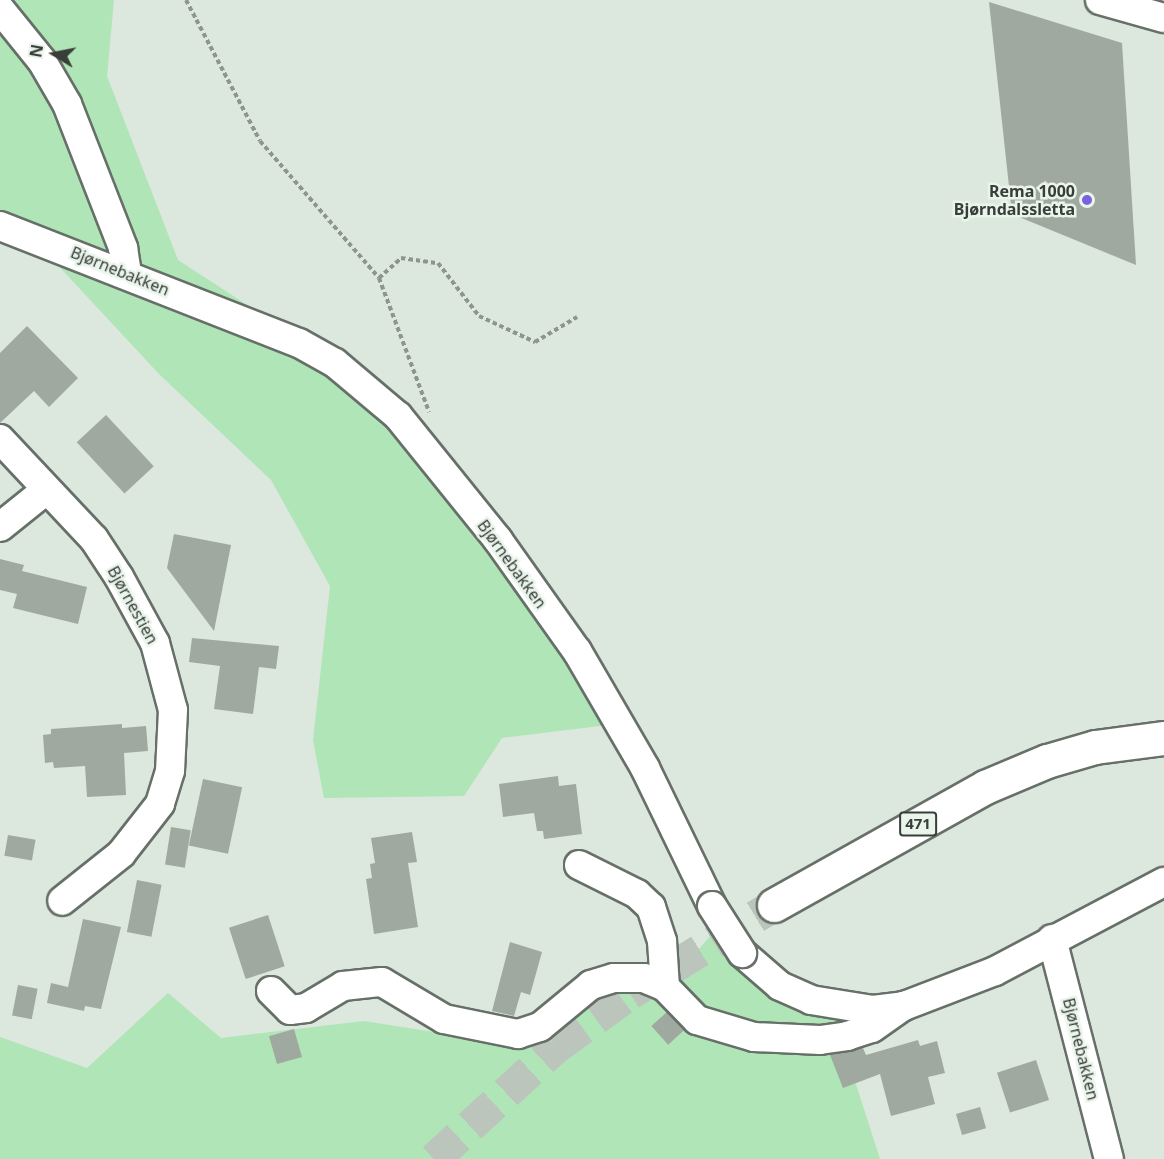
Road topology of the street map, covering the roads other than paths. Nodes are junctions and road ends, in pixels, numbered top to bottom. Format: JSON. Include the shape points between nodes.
{"nodes":[{"id":1,"x":1100,"y":0,"type":"edge"},
{"id":2,"x":1133,"y":4,"type":"edge"},
{"id":3,"x":0,"y":9,"type":"edge"},
{"id":4,"x":1164,"y":18,"type":"edge"},
{"id":5,"x":0,"y":226,"type":"edge"},
{"id":6,"x":128,"y":273,"type":"junction"},
{"id":7,"x":0,"y":439,"type":"edge"},
{"id":8,"x":46,"y":490,"type":"junction"},
{"id":9,"x":0,"y":527,"type":"edge"},
{"id":10,"x":1164,"y":738,"type":"edge"},
{"id":11,"x":1164,"y":758,"type":"edge"},
{"id":12,"x":579,"y":865,"type":"dead end"},
{"id":13,"x":1164,"y":882,"type":"edge"},
{"id":14,"x":70,"y":893,"type":"dead end"},
{"id":15,"x":1052,"y":939,"type":"junction"},
{"id":16,"x":665,"y":987,"type":"junction"},
{"id":17,"x":271,"y":991,"type":"dead end"},
{"id":18,"x":904,"y":1006,"type":"junction"},
{"id":19,"x":1108,"y":1159,"type":"edge"}],
"edges":[{"from":1,"to":2,"type":"street"},
{"from":2,"to":4,"type":"street"},
{"from":3,"to":6,"type":"street","via":[[42,61],[67,104],[123,248]]},
{"from":5,"to":6,"type":"street","name":"Bjørnebakken"},
{"from":6,"to":18,"type":"street","name":"Bjørnebakken","bridge":true,"via":[[299,343],[335,363],[422,442],[577,651],[645,768],[712,906],[742,953],[780,986],[812,1000],[873,1010]]},
{"from":7,"to":8,"type":"street","name":"Bjørnestien"},
{"from":8,"to":9,"type":"street"},
{"from":8,"to":14,"type":"street","name":"Bjørnestien","via":[[94,539],[140,610],[155,643],[173,710],[170,771],[160,804],[121,854]]},
{"from":10,"to":11,"type":"main road","number":"471","via":[[1095,747],[985,787],[774,904],[1046,779],[1093,765]]},
{"from":12,"to":16,"type":"street","via":[[637,894],[651,907],[662,941]]},
{"from":13,"to":15,"type":"street","name":"Bjørnebakken"},
{"from":15,"to":18,"type":"street","name":"Bjørnebakken","via":[[960,987]]},
{"from":15,"to":19,"type":"street","name":"Bjørnebakken"},
{"from":16,"to":17,"type":"street","via":[[644,978],[614,978],[591,985],[540,1027],[518,1034],[444,1019],[382,982],[343,986],[306,1008],[290,1010]]},
{"from":16,"to":18,"type":"street","name":"Bjørnebakken","via":[[677,1004],[697,1020],[754,1037],[820,1040],[847,1036],[872,1028]]}]}
